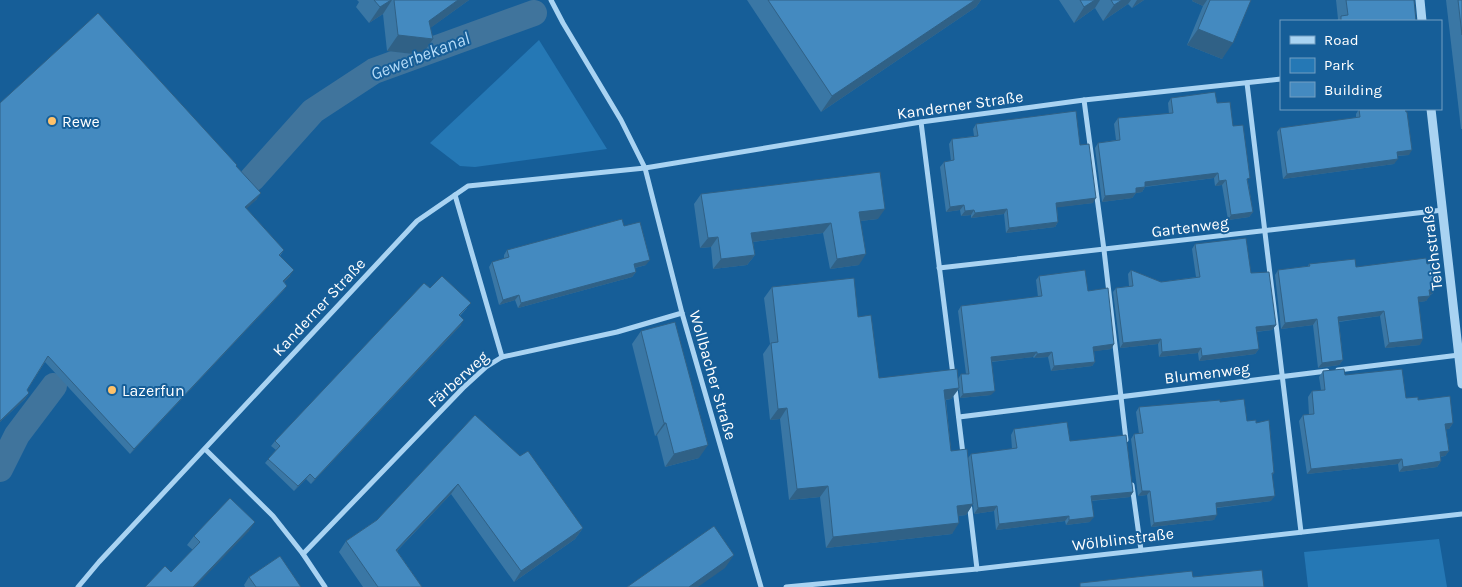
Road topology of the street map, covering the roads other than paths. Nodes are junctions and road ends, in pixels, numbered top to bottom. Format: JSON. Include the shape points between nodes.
{"nodes":[{"id":1,"x":551,"y":0,"type":"edge"},
{"id":2,"x":1420,"y":0,"type":"edge"},
{"id":3,"x":1422,"y":20,"type":"edge"},
{"id":4,"x":1280,"y":79,"type":"edge"},
{"id":5,"x":1247,"y":83,"type":"junction"},
{"id":6,"x":1084,"y":100,"type":"junction"},
{"id":7,"x":1431,"y":110,"type":"edge"},
{"id":8,"x":921,"y":122,"type":"junction"},
{"id":9,"x":645,"y":168,"type":"junction"},
{"id":10,"x":455,"y":194,"type":"junction"},
{"id":11,"x":1443,"y":210,"type":"junction"},
{"id":12,"x":1265,"y":230,"type":"junction"},
{"id":13,"x":1104,"y":250,"type":"junction"},
{"id":14,"x":939,"y":268,"type":"junction"},
{"id":15,"x":682,"y":313,"type":"junction"},
{"id":16,"x":1459,"y":355,"type":"junction"},
{"id":17,"x":502,"y":357,"type":"junction"},
{"id":18,"x":1284,"y":377,"type":"junction"},
{"id":19,"x":1462,"y":384,"type":"edge"},
{"id":20,"x":1120,"y":396,"type":"junction"},
{"id":21,"x":959,"y":417,"type":"junction"},
{"id":22,"x":1127,"y":444,"type":"edge"},
{"id":23,"x":205,"y":449,"type":"junction"},
{"id":24,"x":964,"y":464,"type":"edge"},
{"id":25,"x":1132,"y":483,"type":"edge"},
{"id":26,"x":968,"y":493,"type":"edge"},
{"id":27,"x":1462,"y":514,"type":"edge"},
{"id":28,"x":1301,"y":532,"type":"junction"},
{"id":29,"x":1141,"y":550,"type":"junction"},
{"id":30,"x":303,"y":554,"type":"junction"},
{"id":31,"x":977,"y":569,"type":"junction"},
{"id":32,"x":78,"y":587,"type":"edge"},
{"id":33,"x":325,"y":587,"type":"edge"},
{"id":34,"x":761,"y":587,"type":"edge"},
{"id":35,"x":786,"y":587,"type":"edge"}],
"edges":[{"from":1,"to":9,"type":"street"},
{"from":2,"to":3,"type":"street"},
{"from":4,"to":5,"type":"street","name":"Kanderner Straße"},
{"from":5,"to":6,"type":"street","name":"Kanderner Straße"},
{"from":5,"to":12,"type":"street"},
{"from":6,"to":8,"type":"street","name":"Kanderner Straße"},
{"from":6,"to":13,"type":"street"},
{"from":7,"to":11,"type":"street","name":"Teichstraße"},
{"from":8,"to":9,"type":"street","name":"Kanderner Straße"},
{"from":8,"to":14,"type":"street"},
{"from":9,"to":10,"type":"street","name":"Kanderner Straße","via":[[468,186]]},
{"from":9,"to":15,"type":"street","name":"Wollbacher Straße"},
{"from":10,"to":17,"type":"street"},
{"from":10,"to":23,"type":"street","name":"Kanderner Straße","via":[[417,221]]},
{"from":11,"to":12,"type":"street","name":"Gartenweg"},
{"from":11,"to":16,"type":"street","name":"Teichstraße"},
{"from":12,"to":13,"type":"street","name":"Gartenweg"},
{"from":12,"to":18,"type":"street"},
{"from":13,"to":14,"type":"street","name":"Gartenweg"},
{"from":13,"to":20,"type":"street"},
{"from":14,"to":21,"type":"street"},
{"from":15,"to":17,"type":"street","name":"Färberweg","via":[[617,332]]},
{"from":15,"to":34,"type":"street","name":"Wollbacher Straße"},
{"from":16,"to":18,"type":"street","name":"Blumenweg"},
{"from":16,"to":19,"type":"street","name":"Teichstraße"},
{"from":17,"to":30,"type":"street","name":"Färberweg","via":[[463,388]]},
{"from":18,"to":20,"type":"street","name":"Blumenweg"},
{"from":18,"to":28,"type":"street"},
{"from":20,"to":21,"type":"street","name":"Blumenweg"},
{"from":20,"to":22,"type":"street"},
{"from":21,"to":24,"type":"street"},
{"from":23,"to":30,"type":"street","via":[[273,516]]},
{"from":23,"to":32,"type":"street","name":"Kanderner Straße"},
{"from":25,"to":29,"type":"street"},
{"from":26,"to":31,"type":"street"},
{"from":27,"to":28,"type":"street","name":"Wölblinstraße"},
{"from":28,"to":29,"type":"street","name":"Wölblinstraße"},
{"from":29,"to":31,"type":"street","name":"Wölblinstraße"},
{"from":30,"to":33,"type":"street"},
{"from":31,"to":35,"type":"street","name":"Wölblinstraße"}]}
